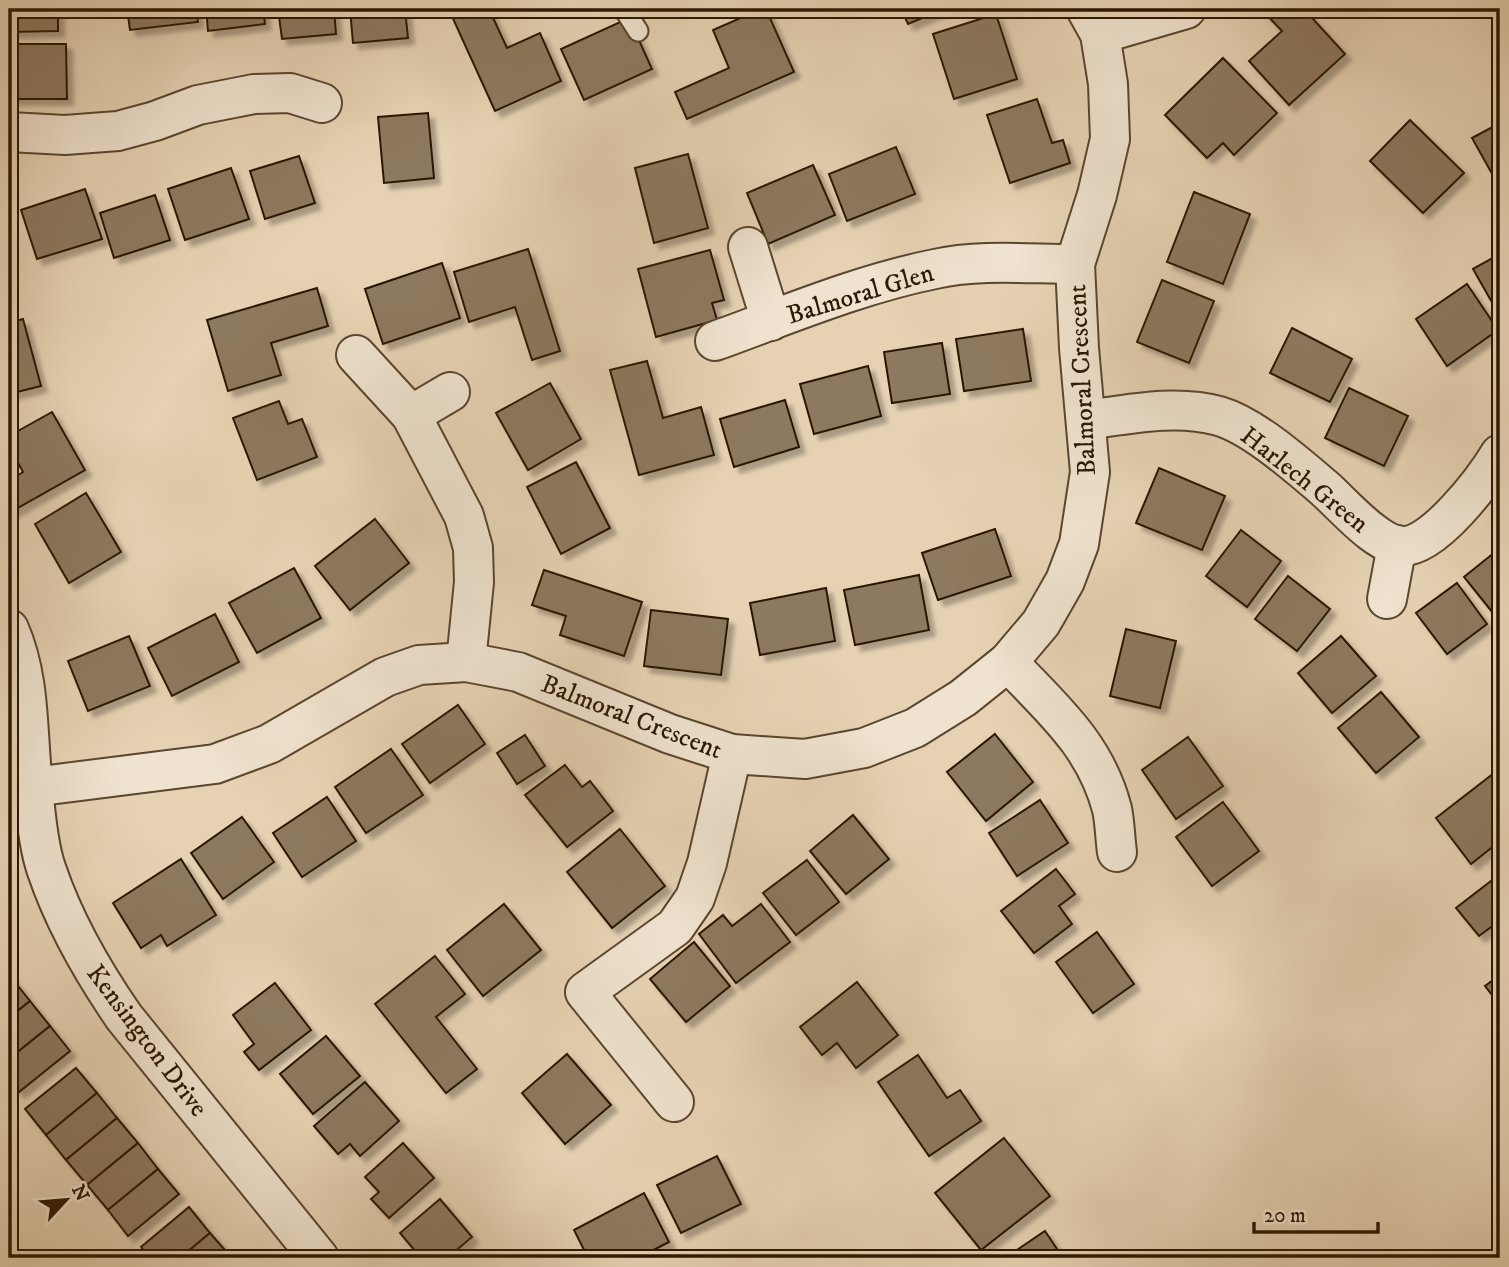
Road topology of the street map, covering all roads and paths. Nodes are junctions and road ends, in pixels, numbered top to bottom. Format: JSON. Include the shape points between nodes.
{"nodes":[{"id":1,"x":624,"y":9,"type":"edge"},
{"id":2,"x":1186,"y":9,"type":"edge"},
{"id":3,"x":1093,"y":21,"type":"edge"},
{"id":4,"x":638,"y":31,"type":"dead end"},
{"id":5,"x":322,"y":103,"type":"dead end"},
{"id":6,"x":9,"y":132,"type":"edge"},
{"id":7,"x":748,"y":247,"type":"dead end"},
{"id":8,"x":1075,"y":264,"type":"junction"},
{"id":9,"x":771,"y":321,"type":"junction"},
{"id":10,"x":715,"y":341,"type":"dead end"},
{"id":11,"x":356,"y":355,"type":"dead end"},
{"id":12,"x":450,"y":392,"type":"dead end"},
{"id":13,"x":411,"y":415,"type":"junction"},
{"id":14,"x":1087,"y":420,"type":"junction"},
{"id":15,"x":1500,"y":454,"type":"edge"},
{"id":16,"x":1397,"y":545,"type":"junction"},
{"id":17,"x":1387,"y":599,"type":"dead end"},
{"id":18,"x":9,"y":629,"type":"edge"},
{"id":19,"x":1008,"y":662,"type":"junction"},
{"id":20,"x":466,"y":663,"type":"junction"},
{"id":21,"x":732,"y":754,"type":"junction"},
{"id":22,"x":33,"y":787,"type":"junction"},
{"id":23,"x":1117,"y":852,"type":"dead end"},
{"id":24,"x":674,"y":1102,"type":"dead end"},
{"id":25,"x":319,"y":1258,"type":"edge"}],
"edges":[{"from":1,"to":4,"type":"lane"},
{"from":2,"to":3,"type":"street"},
{"from":3,"to":8,"type":"street","name":"Balmoral Crescent","via":[[1108,84],[1110,139]]},
{"from":5,"to":6,"type":"street","via":[[290,93],[254,94],[198,105],[118,131],[65,135]]},
{"from":7,"to":9,"type":"street","name":"Balmoral Glen"},
{"from":8,"to":9,"type":"street","name":"Balmoral Glen","via":[[937,268]]},
{"from":8,"to":14,"type":"street","name":"Balmoral Crescent"},
{"from":9,"to":10,"type":"street","name":"Balmoral Glen"},
{"from":11,"to":13,"type":"street"},
{"from":12,"to":13,"type":"street"},
{"from":13,"to":20,"type":"street","via":[[464,516],[473,548]]},
{"from":14,"to":16,"type":"street","name":"Harlech Green","via":[[1166,409],[1219,416],[1260,437],[1386,543]]},
{"from":14,"to":19,"type":"street","name":"Balmoral Crescent","via":[[1090,472],[1079,544],[1041,623]]},
{"from":15,"to":16,"type":"street","name":"Harlech Green","via":[[1465,502],[1424,541]]},
{"from":16,"to":17,"type":"street","name":"Harlech Green"},
{"from":18,"to":22,"type":"street","name":"Kensington Drive","via":[[27,691]]},
{"from":19,"to":21,"type":"street","name":"Balmoral Crescent","via":[[915,728],[864,748],[805,759]]},
{"from":19,"to":23,"type":"street","via":[[1080,739],[1099,772],[1112,811]]},
{"from":20,"to":21,"type":"street","name":"Balmoral Crescent","via":[[518,672],[670,734]]},
{"from":20,"to":22,"type":"street","name":"Balmoral Crescent","via":[[419,665],[385,677],[269,744],[215,764]]},
{"from":21,"to":24,"type":"street","via":[[695,898],[675,927],[585,992]]},
{"from":22,"to":25,"type":"street","name":"Kensington Drive","via":[[46,869],[97,977],[124,1017]]}]}
